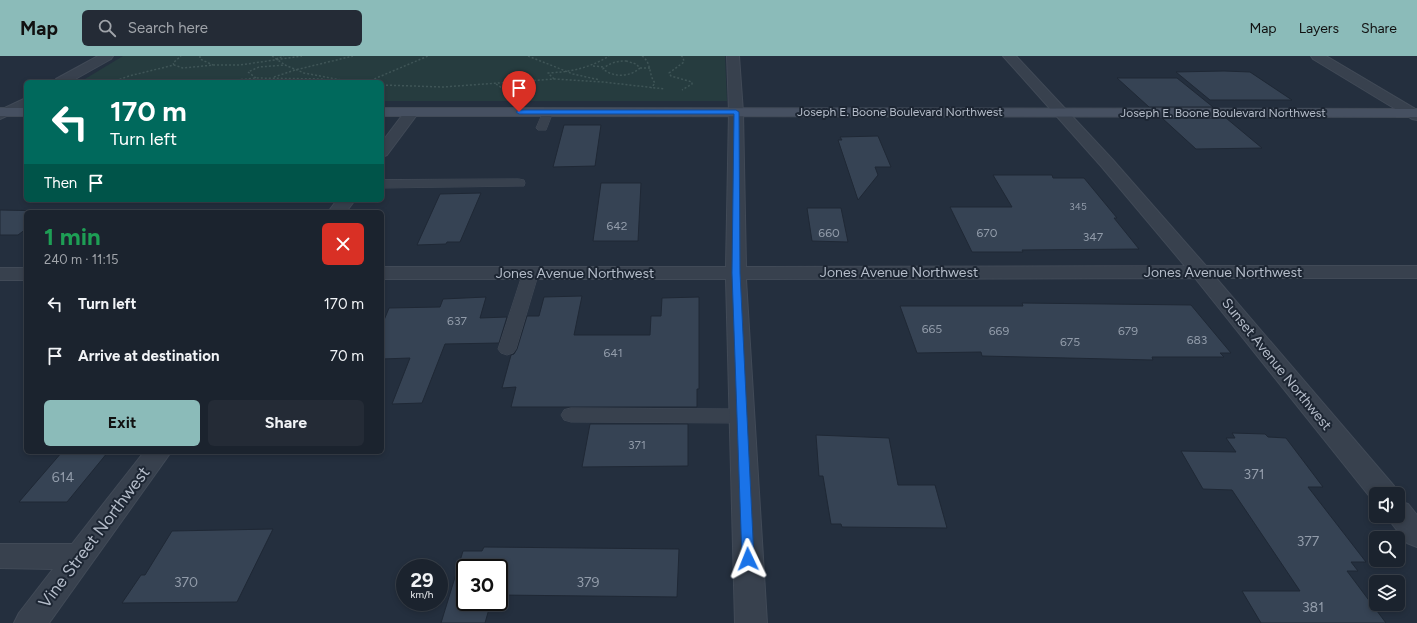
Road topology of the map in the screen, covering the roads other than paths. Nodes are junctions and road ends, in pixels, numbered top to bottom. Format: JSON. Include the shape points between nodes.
{"nodes":[{"id":1,"x":107,"y":56,"type":"edge"},
{"id":2,"x":733,"y":56,"type":"edge"},
{"id":3,"x":1009,"y":56,"type":"edge"},
{"id":4,"x":1317,"y":56,"type":"edge"},
{"id":5,"x":65,"y":80,"type":"edge"},
{"id":6,"x":24,"y":103,"type":"edge"},
{"id":7,"x":24,"y":112,"type":"edge"},
{"id":8,"x":384,"y":112,"type":"edge"},
{"id":9,"x":412,"y":112,"type":"junction"},
{"id":10,"x":548,"y":112,"type":"junction"},
{"id":11,"x":736,"y":112,"type":"junction"},
{"id":12,"x":1062,"y":112,"type":"junction"},
{"id":13,"x":2,"y":113,"type":"edge"},
{"id":14,"x":1415,"y":114,"type":"edge"},
{"id":15,"x":542,"y":128,"type":"dead end"},
{"id":16,"x":384,"y":149,"type":"edge"},
{"id":17,"x":519,"y":183,"type":"dead end"},
{"id":18,"x":384,"y":184,"type":"edge"},
{"id":19,"x":531,"y":272,"type":"junction"},
{"id":20,"x":1200,"y":272,"type":"junction"},
{"id":21,"x":1417,"y":272,"type":"edge"},
{"id":22,"x":384,"y":273,"type":"edge"},
{"id":23,"x":736,"y":273,"type":"junction"},
{"id":24,"x":0,"y":274,"type":"edge"},
{"id":25,"x":24,"y":274,"type":"edge"},
{"id":26,"x":507,"y":348,"type":"dead end"},
{"id":27,"x":571,"y":415,"type":"dead end"},
{"id":28,"x":742,"y":416,"type":"junction"},
{"id":29,"x":156,"y":454,"type":"edge"},
{"id":30,"x":1378,"y":487,"type":"edge"},
{"id":31,"x":1405,"y":520,"type":"edge"},
{"id":32,"x":1417,"y":535,"type":"edge"},
{"id":33,"x":0,"y":556,"type":"edge"},
{"id":34,"x":79,"y":557,"type":"junction"},
{"id":35,"x":30,"y":623,"type":"edge"},
{"id":36,"x":751,"y":623,"type":"edge"}],
"edges":[{"from":1,"to":5,"type":"street"},
{"from":2,"to":11,"type":"street"},
{"from":3,"to":12,"type":"street","name":"Sunset Avenue Northwest"},
{"from":4,"to":14,"type":"street"},
{"from":6,"to":13,"type":"street"},
{"from":7,"to":13,"type":"main road"},
{"from":8,"to":9,"type":"main road","name":"Joseph E. Boone Boulevard Northwest"},
{"from":9,"to":10,"type":"main road","name":"Joseph E. Boone Boulevard Northwest"},
{"from":9,"to":16,"type":"street"},
{"from":10,"to":11,"type":"main road","name":"Joseph E. Boone Boulevard Northwest"},
{"from":10,"to":15,"type":"lane"},
{"from":11,"to":12,"type":"main road","name":"Joseph E. Boone Boulevard Northwest"},
{"from":11,"to":23,"type":"street"},
{"from":12,"to":14,"type":"main road","name":"Joseph E. Boone Boulevard Northwest"},
{"from":12,"to":20,"type":"street","name":"Sunset Avenue Northwest"},
{"from":17,"to":18,"type":"lane"},
{"from":19,"to":22,"type":"street","name":"Jones Avenue Northwest"},
{"from":19,"to":23,"type":"street","name":"Jones Avenue Northwest"},
{"from":19,"to":26,"type":"lane"},
{"from":20,"to":21,"type":"street","name":"Jones Avenue Northwest"},
{"from":20,"to":23,"type":"street","name":"Jones Avenue Northwest"},
{"from":20,"to":30,"type":"street","name":"Sunset Avenue Northwest"},
{"from":23,"to":28,"type":"street"},
{"from":24,"to":25,"type":"street"},
{"from":27,"to":28,"type":"lane"},
{"from":28,"to":36,"type":"street"},
{"from":29,"to":34,"type":"street","name":"Vine Street Northwest"},
{"from":31,"to":32,"type":"street"},
{"from":33,"to":34,"type":"street"},
{"from":34,"to":35,"type":"street","name":"Vine Street Northwest"}]}
